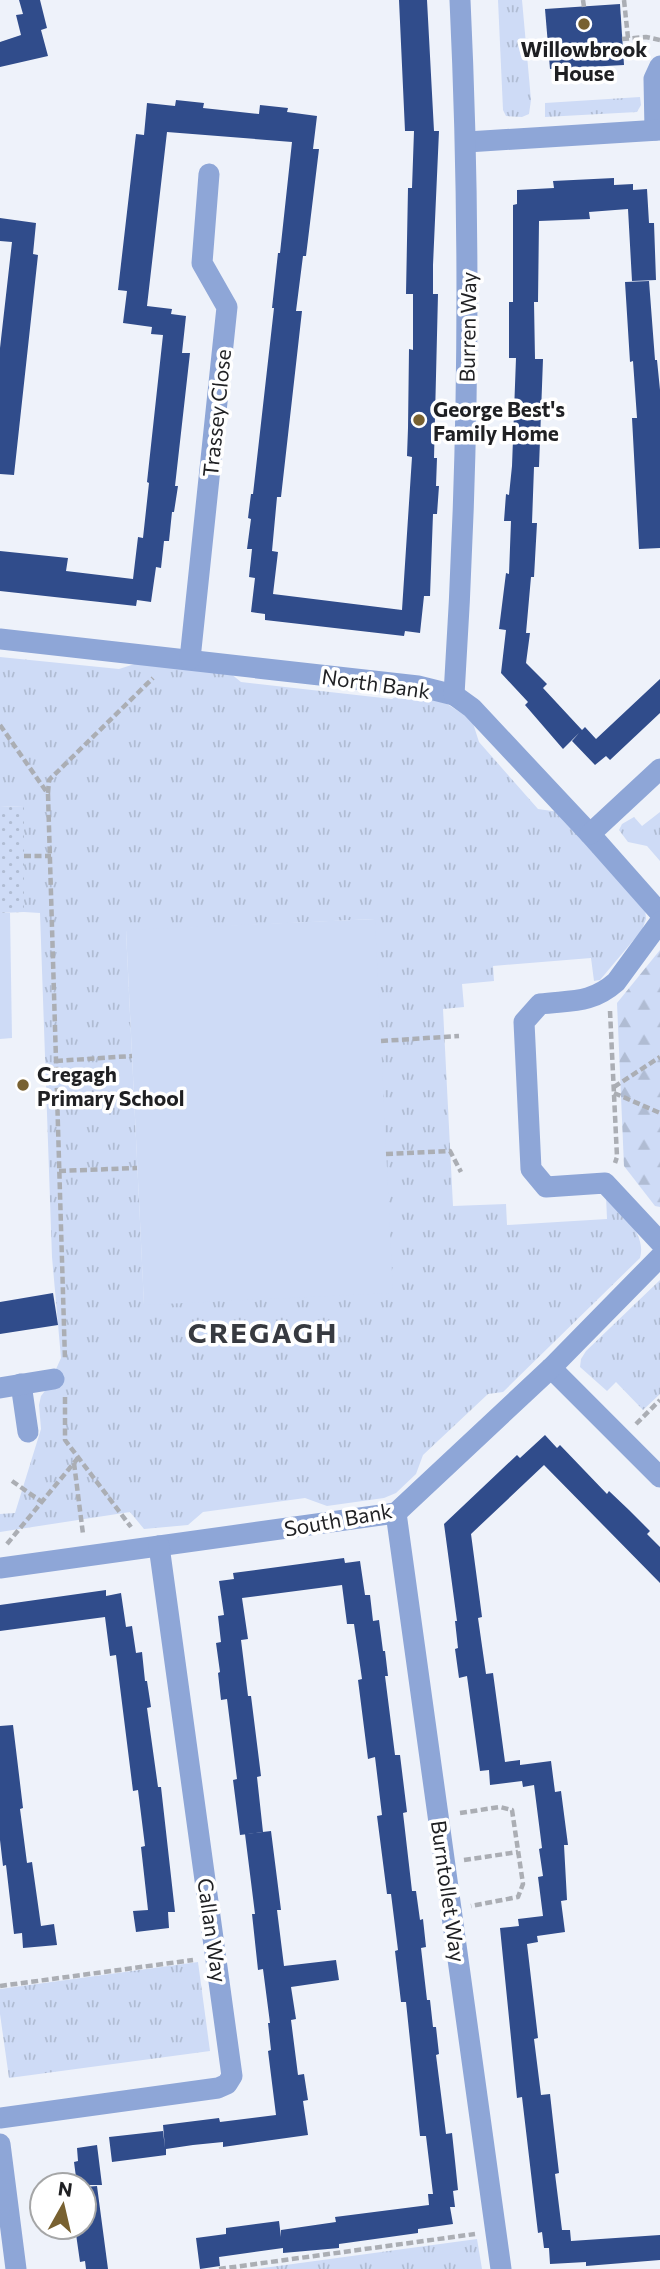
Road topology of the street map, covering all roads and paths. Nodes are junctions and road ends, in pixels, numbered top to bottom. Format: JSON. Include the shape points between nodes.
{"nodes":[{"id":1,"x":460,"y":0,"type":"edge"},
{"id":2,"x":583,"y":0,"type":"edge"},
{"id":3,"x":625,"y":0,"type":"edge"},
{"id":4,"x":584,"y":7,"type":"dead end"},
{"id":5,"x":660,"y":40,"type":"edge"},
{"id":6,"x":660,"y":66,"type":"edge"},
{"id":7,"x":658,"y":130,"type":"edge"},
{"id":8,"x":467,"y":142,"type":"junction"},
{"id":9,"x":209,"y":174,"type":"dead end"},
{"id":10,"x":0,"y":639,"type":"edge"},
{"id":11,"x":181,"y":658,"type":"junction"},
{"id":12,"x":454,"y":695,"type":"junction"},
{"id":13,"x":0,"y":725,"type":"edge"},
{"id":14,"x":660,"y":769,"type":"edge"},
{"id":15,"x":48,"y":794,"type":"junction"},
{"id":16,"x":590,"y":834,"type":"junction"},
{"id":17,"x":24,"y":856,"type":"dead end"},
{"id":18,"x":51,"y":856,"type":"junction"},
{"id":19,"x":660,"y":913,"type":"edge"},
{"id":20,"x":660,"y":922,"type":"edge"},
{"id":21,"x":609,"y":989,"type":"junction"},
{"id":22,"x":459,"y":1036,"type":"dead end"},
{"id":23,"x":381,"y":1041,"type":"dead end"},
{"id":24,"x":132,"y":1056,"type":"dead end"},
{"id":25,"x":660,"y":1057,"type":"edge"},
{"id":26,"x":56,"y":1061,"type":"junction"},
{"id":27,"x":614,"y":1090,"type":"junction"},
{"id":28,"x":660,"y":1113,"type":"edge"},
{"id":29,"x":386,"y":1154,"type":"dead end"},
{"id":30,"x":138,"y":1168,"type":"dead end"},
{"id":31,"x":59,"y":1171,"type":"junction"},
{"id":32,"x":461,"y":1172,"type":"dead end"},
{"id":33,"x":605,"y":1183,"type":"junction"},
{"id":34,"x":660,"y":1242,"type":"edge"},
{"id":35,"x":660,"y":1257,"type":"edge"},
{"id":36,"x":551,"y":1368,"type":"junction"},
{"id":37,"x":61,"y":1378,"type":"junction"},
{"id":38,"x":10,"y":1386,"type":"edge"},
{"id":39,"x":660,"y":1400,"type":"edge"},
{"id":40,"x":28,"y":1432,"type":"dead end"},
{"id":41,"x":621,"y":1438,"type":"junction"},
{"id":42,"x":78,"y":1458,"type":"junction"},
{"id":43,"x":74,"y":1463,"type":"junction"},
{"id":44,"x":660,"y":1477,"type":"edge"},
{"id":45,"x":12,"y":1481,"type":"dead end"},
{"id":46,"x":42,"y":1502,"type":"junction"},
{"id":47,"x":396,"y":1513,"type":"junction"},
{"id":48,"x":153,"y":1547,"type":"junction"},
{"id":49,"x":0,"y":1553,"type":"edge"},
{"id":50,"x":86,"y":1556,"type":"junction"},
{"id":51,"x":0,"y":1568,"type":"edge"},
{"id":52,"x":439,"y":1816,"type":"junction"},
{"id":53,"x":519,"y":1852,"type":"junction"},
{"id":54,"x":445,"y":1862,"type":"junction"},
{"id":55,"x":451,"y":1909,"type":"junction"},
{"id":56,"x":217,"y":1957,"type":"junction"},
{"id":57,"x":0,"y":1986,"type":"edge"},
{"id":58,"x":0,"y":2118,"type":"edge"},
{"id":59,"x":0,"y":2144,"type":"edge"},
{"id":60,"x":496,"y":2231,"type":"junction"},
{"id":61,"x":16,"y":2269,"type":"edge"},
{"id":62,"x":219,"y":2269,"type":"edge"},
{"id":63,"x":501,"y":2269,"type":"edge"}],
"edges":[{"from":1,"to":8,"type":"street","name":"Burren Way"},
{"from":2,"to":4,"type":"path"},
{"from":3,"to":5,"type":"path","via":[[625,39]]},
{"from":6,"to":7,"type":"street","via":[[654,79]]},
{"from":7,"to":8,"type":"street"},
{"from":8,"to":12,"type":"street","name":"Burren Way","via":[[468,323],[462,578]]},
{"from":9,"to":11,"type":"street","name":"Trassey Close","via":[[202,263],[228,307]]},
{"from":10,"to":11,"type":"street","name":"North Bank"},
{"from":11,"to":12,"type":"street","name":"North Bank"},
{"from":11,"to":15,"type":"path","via":[[49,780]]},
{"from":12,"to":16,"type":"street","name":"North Bank","via":[[472,708]]},
{"from":13,"to":15,"type":"path"},
{"from":14,"to":16,"type":"street"},
{"from":15,"to":18,"type":"path"},
{"from":16,"to":19,"type":"street","name":"North Bank"},
{"from":17,"to":18,"type":"path"},
{"from":18,"to":26,"type":"path"},
{"from":20,"to":21,"type":"street"},
{"from":21,"to":27,"type":"path"},
{"from":21,"to":33,"type":"street","via":[[595,998],[540,1004],[524,1022],[531,1169],[547,1187]]},
{"from":22,"to":23,"type":"path"},
{"from":24,"to":26,"type":"path"},
{"from":25,"to":27,"type":"path"},
{"from":26,"to":31,"type":"path"},
{"from":27,"to":28,"type":"path"},
{"from":27,"to":33,"type":"path","via":[[617,1157]]},
{"from":29,"to":32,"type":"path","via":[[450,1152]]},
{"from":30,"to":31,"type":"path"},
{"from":31,"to":37,"type":"path"},
{"from":33,"to":34,"type":"street"},
{"from":35,"to":36,"type":"street","name":"South Bank"},
{"from":36,"to":41,"type":"street"},
{"from":36,"to":47,"type":"street","name":"South Bank"},
{"from":37,"to":38,"type":"street"},
{"from":37,"to":42,"type":"path","via":[[65,1440]]},
{"from":38,"to":40,"type":"street"},
{"from":39,"to":41,"type":"path"},
{"from":41,"to":44,"type":"street"},
{"from":42,"to":43,"type":"path"},
{"from":42,"to":48,"type":"path"},
{"from":43,"to":46,"type":"path"},
{"from":43,"to":50,"type":"path"},
{"from":45,"to":46,"type":"path"},
{"from":46,"to":49,"type":"path"},
{"from":47,"to":48,"type":"street","name":"South Bank"},
{"from":47,"to":52,"type":"street","name":"Burntollet Way"},
{"from":48,"to":50,"type":"street","name":"South Bank"},
{"from":48,"to":56,"type":"street","name":"Callan Way"},
{"from":50,"to":51,"type":"street","name":"South Bank"},
{"from":52,"to":53,"type":"path","via":[[500,1807],[512,1810]]},
{"from":52,"to":54,"type":"street","name":"Burntollet Way"},
{"from":53,"to":54,"type":"path"},
{"from":53,"to":55,"type":"path","via":[[523,1884],[518,1897]]},
{"from":54,"to":55,"type":"street","name":"Burntollet Way"},
{"from":55,"to":60,"type":"street","name":"Burntollet Way"},
{"from":56,"to":57,"type":"path"},
{"from":56,"to":58,"type":"street","name":"Callan Way","via":[[232,2066],[228,2084]]},
{"from":59,"to":61,"type":"street"},
{"from":60,"to":62,"type":"path"},
{"from":60,"to":63,"type":"street","name":"Burntollet Way"}]}
